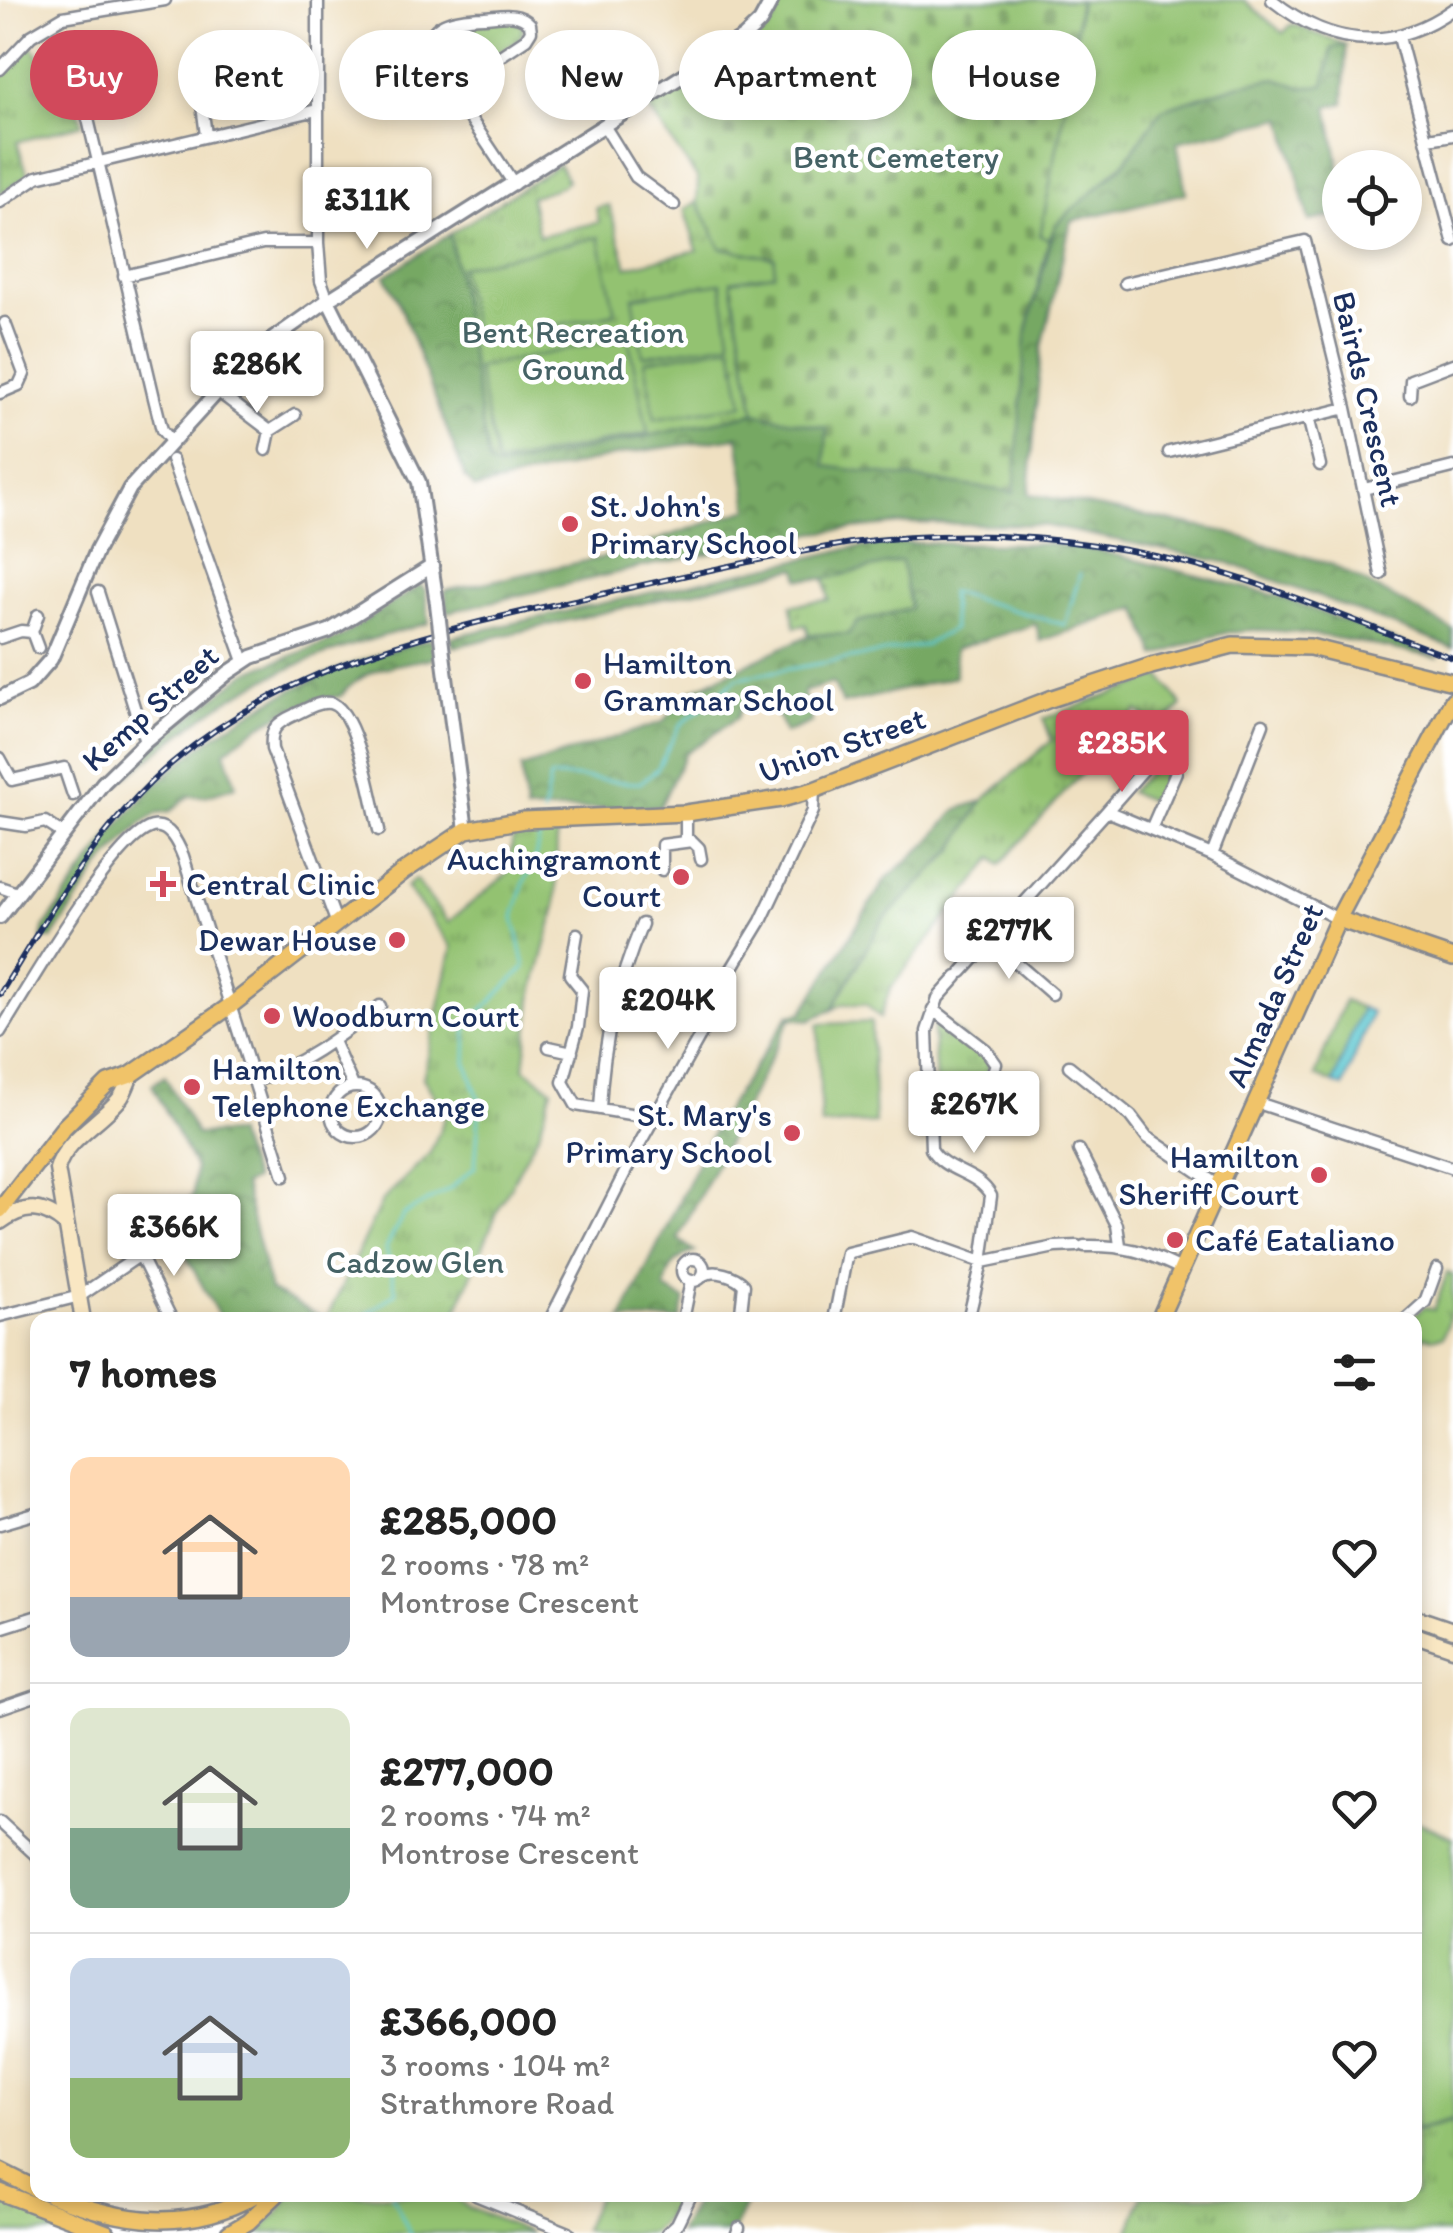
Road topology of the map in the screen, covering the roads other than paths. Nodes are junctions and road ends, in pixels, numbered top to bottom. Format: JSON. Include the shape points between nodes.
{"nodes":[{"id":1,"x":165,"y":0,"type":"edge"},
{"id":2,"x":318,"y":0,"type":"edge"},
{"id":3,"x":772,"y":0,"type":"edge"},
{"id":4,"x":1272,"y":0,"type":"edge"},
{"id":5,"x":88,"y":6,"type":"edge"},
{"id":6,"x":1453,"y":9,"type":"edge"},
{"id":7,"x":317,"y":30,"type":"edge"},
{"id":8,"x":1399,"y":36,"type":"junction"},
{"id":9,"x":0,"y":69,"type":"edge"},
{"id":10,"x":451,"y":88,"type":"joint"},
{"id":11,"x":87,"y":120,"type":"edge"},
{"id":12,"x":204,"y":120,"type":"edge"},
{"id":13,"x":274,"y":120,"type":"edge"},
{"id":14,"x":316,"y":120,"type":"edge"},
{"id":15,"x":472,"y":120,"type":"edge"},
{"id":16,"x":605,"y":127,"type":"junction"},
{"id":17,"x":1453,"y":135,"type":"edge"},
{"id":18,"x":206,"y":136,"type":"junction"},
{"id":19,"x":1428,"y":139,"type":"junction"},
{"id":20,"x":97,"y":164,"type":"junction"},
{"id":21,"x":514,"y":184,"type":"junction"},
{"id":22,"x":0,"y":202,"type":"edge"},
{"id":23,"x":674,"y":206,"type":"dead end"},
{"id":24,"x":1453,"y":241,"type":"edge"},
{"id":25,"x":318,"y":243,"type":"junction"},
{"id":26,"x":124,"y":276,"type":"junction"},
{"id":27,"x":1124,"y":283,"type":"dead end"},
{"id":28,"x":328,"y":300,"type":"junction"},
{"id":29,"x":5,"y":323,"type":"dead end"},
{"id":30,"x":1453,"y":364,"type":"edge"},
{"id":31,"x":216,"y":390,"type":"junction"},
{"id":32,"x":0,"y":393,"type":"edge"},
{"id":33,"x":1410,"y":396,"type":"dead end"},
{"id":34,"x":1346,"y":408,"type":"junction"},
{"id":35,"x":295,"y":415,"type":"dead end"},
{"id":36,"x":1308,"y":417,"type":"junction"},
{"id":37,"x":270,"y":431,"type":"junction"},
{"id":38,"x":171,"y":440,"type":"junction"},
{"id":39,"x":266,"y":450,"type":"dead end"},
{"id":40,"x":1169,"y":452,"type":"dead end"},
{"id":41,"x":172,"y":460,"type":"dead end"},
{"id":42,"x":1320,"y":465,"type":"dead end"},
{"id":43,"x":1453,"y":467,"type":"edge"},
{"id":44,"x":1364,"y":489,"type":"junction"},
{"id":45,"x":432,"y":566,"type":"junction"},
{"id":46,"x":1381,"y":574,"type":"dead end"},
{"id":47,"x":98,"y":592,"type":"dead end"},
{"id":48,"x":38,"y":615,"type":"dead end"},
{"id":49,"x":32,"y":632,"type":"junction"},
{"id":50,"x":0,"y":638,"type":"edge"},
{"id":51,"x":38,"y":648,"type":"dead end"},
{"id":52,"x":244,"y":661,"type":"junction"},
{"id":53,"x":1453,"y":682,"type":"edge"},
{"id":54,"x":0,"y":698,"type":"edge"},
{"id":55,"x":1453,"y":700,"type":"edge"},
{"id":56,"x":1263,"y":724,"type":"dead end"},
{"id":57,"x":145,"y":742,"type":"junction"},
{"id":58,"x":0,"y":758,"type":"edge"},
{"id":59,"x":814,"y":790,"type":"junction"},
{"id":60,"x":73,"y":795,"type":"dead end"},
{"id":61,"x":1107,"y":810,"type":"junction"},
{"id":62,"x":686,"y":814,"type":"junction"},
{"id":63,"x":0,"y":822,"type":"edge"},
{"id":64,"x":1150,"y":829,"type":"junction"},
{"id":65,"x":379,"y":830,"type":"dead end"},
{"id":66,"x":466,"y":830,"type":"junction"},
{"id":67,"x":62,"y":833,"type":"junction"},
{"id":68,"x":686,"y":842,"type":"junction"},
{"id":69,"x":1212,"y":855,"type":"junction"},
{"id":70,"x":701,"y":859,"type":"dead end"},
{"id":71,"x":662,"y":870,"type":"dead end"},
{"id":72,"x":0,"y":886,"type":"edge"},
{"id":73,"x":17,"y":893,"type":"junction"},
{"id":74,"x":0,"y":917,"type":"edge"},
{"id":75,"x":1338,"y":919,"type":"junction"},
{"id":76,"x":337,"y":924,"type":"junction"},
{"id":77,"x":642,"y":924,"type":"dead end"},
{"id":78,"x":577,"y":934,"type":"dead end"},
{"id":79,"x":992,"y":940,"type":"junction"},
{"id":80,"x":1453,"y":958,"type":"edge"},
{"id":81,"x":1052,"y":994,"type":"dead end"},
{"id":82,"x":230,"y":1006,"type":"junction"},
{"id":83,"x":380,"y":1006,"type":"dead end"},
{"id":84,"x":933,"y":1009,"type":"junction"},
{"id":85,"x":0,"y":1032,"type":"edge"},
{"id":86,"x":333,"y":1041,"type":"junction"},
{"id":87,"x":549,"y":1048,"type":"dead end"},
{"id":88,"x":572,"y":1052,"type":"junction"},
{"id":89,"x":1070,"y":1066,"type":"dead end"},
{"id":90,"x":131,"y":1074,"type":"junction"},
{"id":91,"x":256,"y":1081,"type":"junction"},
{"id":92,"x":353,"y":1086,"type":"junction"},
{"id":93,"x":930,"y":1098,"type":"junction"},
{"id":94,"x":1255,"y":1102,"type":"junction"},
{"id":95,"x":600,"y":1108,"type":"junction"},
{"id":96,"x":654,"y":1118,"type":"junction"},
{"id":97,"x":1079,"y":1150,"type":"dead end"},
{"id":98,"x":1451,"y":1166,"type":"edge"},
{"id":99,"x":284,"y":1176,"type":"dead end"},
{"id":100,"x":1219,"y":1186,"type":"junction"},
{"id":101,"x":0,"y":1210,"type":"edge"},
{"id":102,"x":0,"y":1222,"type":"edge"},
{"id":103,"x":66,"y":1225,"type":"junction"},
{"id":104,"x":1120,"y":1246,"type":"junction"},
{"id":105,"x":982,"y":1262,"type":"junction"},
{"id":106,"x":1181,"y":1269,"type":"junction"},
{"id":107,"x":1437,"y":1269,"type":"dead end"},
{"id":108,"x":702,"y":1275,"type":"junction"},
{"id":109,"x":692,"y":1281,"type":"junction"},
{"id":110,"x":80,"y":1296,"type":"junction"},
{"id":111,"x":82,"y":1312,"type":"edge"},
{"id":112,"x":168,"y":1312,"type":"edge"},
{"id":113,"x":554,"y":1312,"type":"edge"},
{"id":114,"x":685,"y":1312,"type":"edge"},
{"id":115,"x":741,"y":1312,"type":"edge"},
{"id":116,"x":836,"y":1312,"type":"edge"},
{"id":117,"x":970,"y":1312,"type":"edge"},
{"id":118,"x":1162,"y":1312,"type":"edge"},
{"id":119,"x":1413,"y":1312,"type":"edge"},
{"id":120,"x":0,"y":1316,"type":"edge"},
{"id":121,"x":30,"y":1515,"type":"edge"},
{"id":122,"x":0,"y":1524,"type":"edge"},
{"id":123,"x":30,"y":1619,"type":"edge"},
{"id":124,"x":1422,"y":1619,"type":"edge"},
{"id":125,"x":0,"y":1628,"type":"edge"},
{"id":126,"x":1453,"y":1630,"type":"edge"},
{"id":127,"x":1422,"y":1637,"type":"edge"},
{"id":128,"x":1453,"y":1648,"type":"edge"},
{"id":129,"x":30,"y":1699,"type":"edge"},
{"id":130,"x":0,"y":1708,"type":"edge"},
{"id":131,"x":0,"y":1822,"type":"edge"},
{"id":132,"x":30,"y":1849,"type":"edge"},
{"id":133,"x":0,"y":2171,"type":"edge"},
{"id":134,"x":30,"y":2186,"type":"edge"},
{"id":135,"x":0,"y":2192,"type":"edge"},
{"id":136,"x":70,"y":2202,"type":"edge"},
{"id":137,"x":244,"y":2202,"type":"edge"},
{"id":138,"x":269,"y":2202,"type":"edge"},
{"id":139,"x":493,"y":2202,"type":"edge"},
{"id":140,"x":688,"y":2202,"type":"edge"},
{"id":141,"x":107,"y":2233,"type":"edge"},
{"id":142,"x":229,"y":2233,"type":"edge"},
{"id":143,"x":569,"y":2233,"type":"edge"},
{"id":144,"x":667,"y":2233,"type":"edge"}],
"edges":[{"from":1,"to":5,"type":"street"},
{"from":2,"to":7,"type":"street"},
{"from":3,"to":16,"type":"street","via":[[744,38]]},
{"from":4,"to":8,"type":"street","via":[[1302,21],[1356,40]]},
{"from":5,"to":9,"type":"street","via":[[31,36]]},
{"from":6,"to":8,"type":"street"},
{"from":8,"to":19,"type":"street"},
{"from":10,"to":10,"type":"street","via":[[428,50],[438,27],[454,18],[516,16],[530,24],[526,39]]},
{"from":11,"to":20,"type":"street"},
{"from":12,"to":18,"type":"street"},
{"from":13,"to":18,"type":"street"},
{"from":14,"to":25,"type":"street"},
{"from":15,"to":21,"type":"street"},
{"from":16,"to":21,"type":"street"},
{"from":16,"to":23,"type":"street","via":[[636,176]]},
{"from":17,"to":19,"type":"street"},
{"from":18,"to":20,"type":"street"},
{"from":19,"to":24,"type":"street"},
{"from":20,"to":22,"type":"street","via":[[37,177]]},
{"from":20,"to":26,"type":"street"},
{"from":21,"to":28,"type":"street"},
{"from":25,"to":26,"type":"street","via":[[263,243]]},
{"from":25,"to":28,"type":"street"},
{"from":26,"to":38,"type":"street","via":[[162,430]]},
{"from":27,"to":34,"type":"street","name":"Bairds Crescent","via":[[1305,241]]},
{"from":28,"to":31,"type":"street","via":[[252,354]]},
{"from":28,"to":45,"type":"street","via":[[419,482]]},
{"from":29,"to":32,"type":"street","via":[[24,374],[19,385]]},
{"from":30,"to":33,"type":"street","via":[[1410,380]]},
{"from":31,"to":37,"type":"street"},
{"from":31,"to":38,"type":"street"},
{"from":34,"to":36,"type":"street"},
{"from":34,"to":44,"type":"street","name":"Bairds Crescent"},
{"from":35,"to":37,"type":"street"},
{"from":36,"to":40,"type":"street"},
{"from":36,"to":42,"type":"street"},
{"from":37,"to":39,"type":"street"},
{"from":38,"to":54,"type":"street","via":[[130,488],[42,671]]},
{"from":41,"to":52,"type":"street"},
{"from":43,"to":44,"type":"street"},
{"from":44,"to":46,"type":"street","name":"Bairds Crescent"},
{"from":45,"to":52,"type":"street","name":"Kemp Street","via":[[329,631]]},
{"from":45,"to":66,"type":"street","bridge":true},
{"from":47,"to":57,"type":"street"},
{"from":48,"to":49,"type":"street"},
{"from":49,"to":50,"type":"street"},
{"from":49,"to":51,"type":"street"},
{"from":52,"to":57,"type":"street","name":"Kemp Street"},
{"from":53,"to":59,"type":"main road","name":"Union Street","via":[[1310,647],[1233,645],[1050,699]]},
{"from":55,"to":75,"type":"main road","name":"Almada Street"},
{"from":56,"to":69,"type":"street"},
{"from":57,"to":67,"type":"street","name":"Kemp Street"},
{"from":58,"to":60,"type":"street","via":[[12,780],[64,768]]},
{"from":59,"to":62,"type":"main road","name":"Union Street"},
{"from":59,"to":96,"type":"street","via":[[813,811],[760,921]]},
{"from":61,"to":64,"type":"street"},
{"from":61,"to":64,"type":"street","via":[[1163,756],[1176,772]]},
{"from":61,"to":79,"type":"street"},
{"from":62,"to":66,"type":"main road","name":"Union Street","via":[[524,820]]},
{"from":62,"to":68,"type":"street"},
{"from":63,"to":67,"type":"street","via":[[45,822]]},
{"from":64,"to":69,"type":"street"},
{"from":65,"to":76,"type":"street","via":[[342,708],[316,705],[276,725],[272,750]]},
{"from":66,"to":76,"type":"main road","name":"Union Street"},
{"from":67,"to":73,"type":"street","name":"Kemp Street"},
{"from":68,"to":70,"type":"street","via":[[696,844]]},
{"from":68,"to":71,"type":"street","via":[[662,845]]},
{"from":69,"to":75,"type":"street"},
{"from":72,"to":73,"type":"street"},
{"from":73,"to":74,"type":"street","name":"Kemp Street"},
{"from":75,"to":80,"type":"main road"},
{"from":75,"to":94,"type":"main road","name":"Almada Street"},
{"from":76,"to":82,"type":"main road","name":"Union Street"},
{"from":77,"to":95,"type":"street","via":[[612,1010]]},
{"from":78,"to":88,"type":"street","via":[[570,975],[582,990]]},
{"from":79,"to":81,"type":"street"},
{"from":79,"to":84,"type":"street"},
{"from":82,"to":85,"type":"street","via":[[182,856],[174,838],[156,826],[106,870]]},
{"from":82,"to":90,"type":"main road","name":"Union Street"},
{"from":82,"to":91,"type":"street"},
{"from":83,"to":86,"type":"street"},
{"from":84,"to":93,"type":"street"},
{"from":84,"to":93,"type":"street","via":[[996,1064],[982,1090]]},
{"from":86,"to":91,"type":"street"},
{"from":86,"to":92,"type":"street"},
{"from":87,"to":88,"type":"street"},
{"from":88,"to":95,"type":"street","via":[[563,1082],[570,1100]]},
{"from":89,"to":100,"type":"street","via":[[1147,1137]]},
{"from":90,"to":101,"type":"main road","name":"Union Street","via":[[86,1102]]},
{"from":90,"to":103,"type":"main road","via":[[122,1096],[60,1160],[57,1183]]},
{"from":91,"to":99,"type":"street"},
{"from":92,"to":92,"type":"street","via":[[332,1102],[331,1119],[342,1133],[359,1137],[374,1130],[380,1104],[370,1090]]},
{"from":93,"to":105,"type":"street","via":[[934,1155],[991,1196]]},
{"from":94,"to":98,"type":"street"},
{"from":94,"to":100,"type":"main road","name":"Almada Street"},
{"from":95,"to":96,"type":"street"},
{"from":96,"to":113,"type":"street"},
{"from":97,"to":104,"type":"street","via":[[1117,1226]]},
{"from":100,"to":106,"type":"main road","name":"Almada Street"},
{"from":102,"to":103,"type":"main road","via":[[34,1207]]},
{"from":103,"to":110,"type":"main road"},
{"from":104,"to":105,"type":"street","via":[[1055,1247]]},
{"from":104,"to":106,"type":"street"},
{"from":105,"to":116,"type":"street","via":[[912,1237],[848,1254]]},
{"from":105,"to":117,"type":"street"},
{"from":106,"to":118,"type":"main road","name":"Almada Street"},
{"from":107,"to":119,"type":"street"},
{"from":108,"to":109,"type":"street"},
{"from":108,"to":109,"type":"street","via":[[701,1263],[688,1260],[682,1272]]},
{"from":108,"to":115,"type":"street","via":[[729,1276],[744,1286]]},
{"from":109,"to":114,"type":"street"},
{"from":110,"to":111,"type":"main road"},
{"from":110,"to":112,"type":"street","via":[[140,1255]]},
{"from":110,"to":120,"type":"street"},
{"from":121,"to":122,"type":"street"},
{"from":123,"to":125,"type":"street"},
{"from":124,"to":126,"type":"main road"},
{"from":127,"to":128,"type":"main road"},
{"from":129,"to":130,"type":"street"},
{"from":131,"to":132,"type":"street"},
{"from":133,"to":134,"type":"main road"},
{"from":135,"to":141,"type":"main road"},
{"from":136,"to":137,"type":"main road","via":[[166,2231],[215,2222]]},
{"from":138,"to":142,"type":"main road"},
{"from":139,"to":143,"type":"street"},
{"from":140,"to":144,"type":"street"}]}
